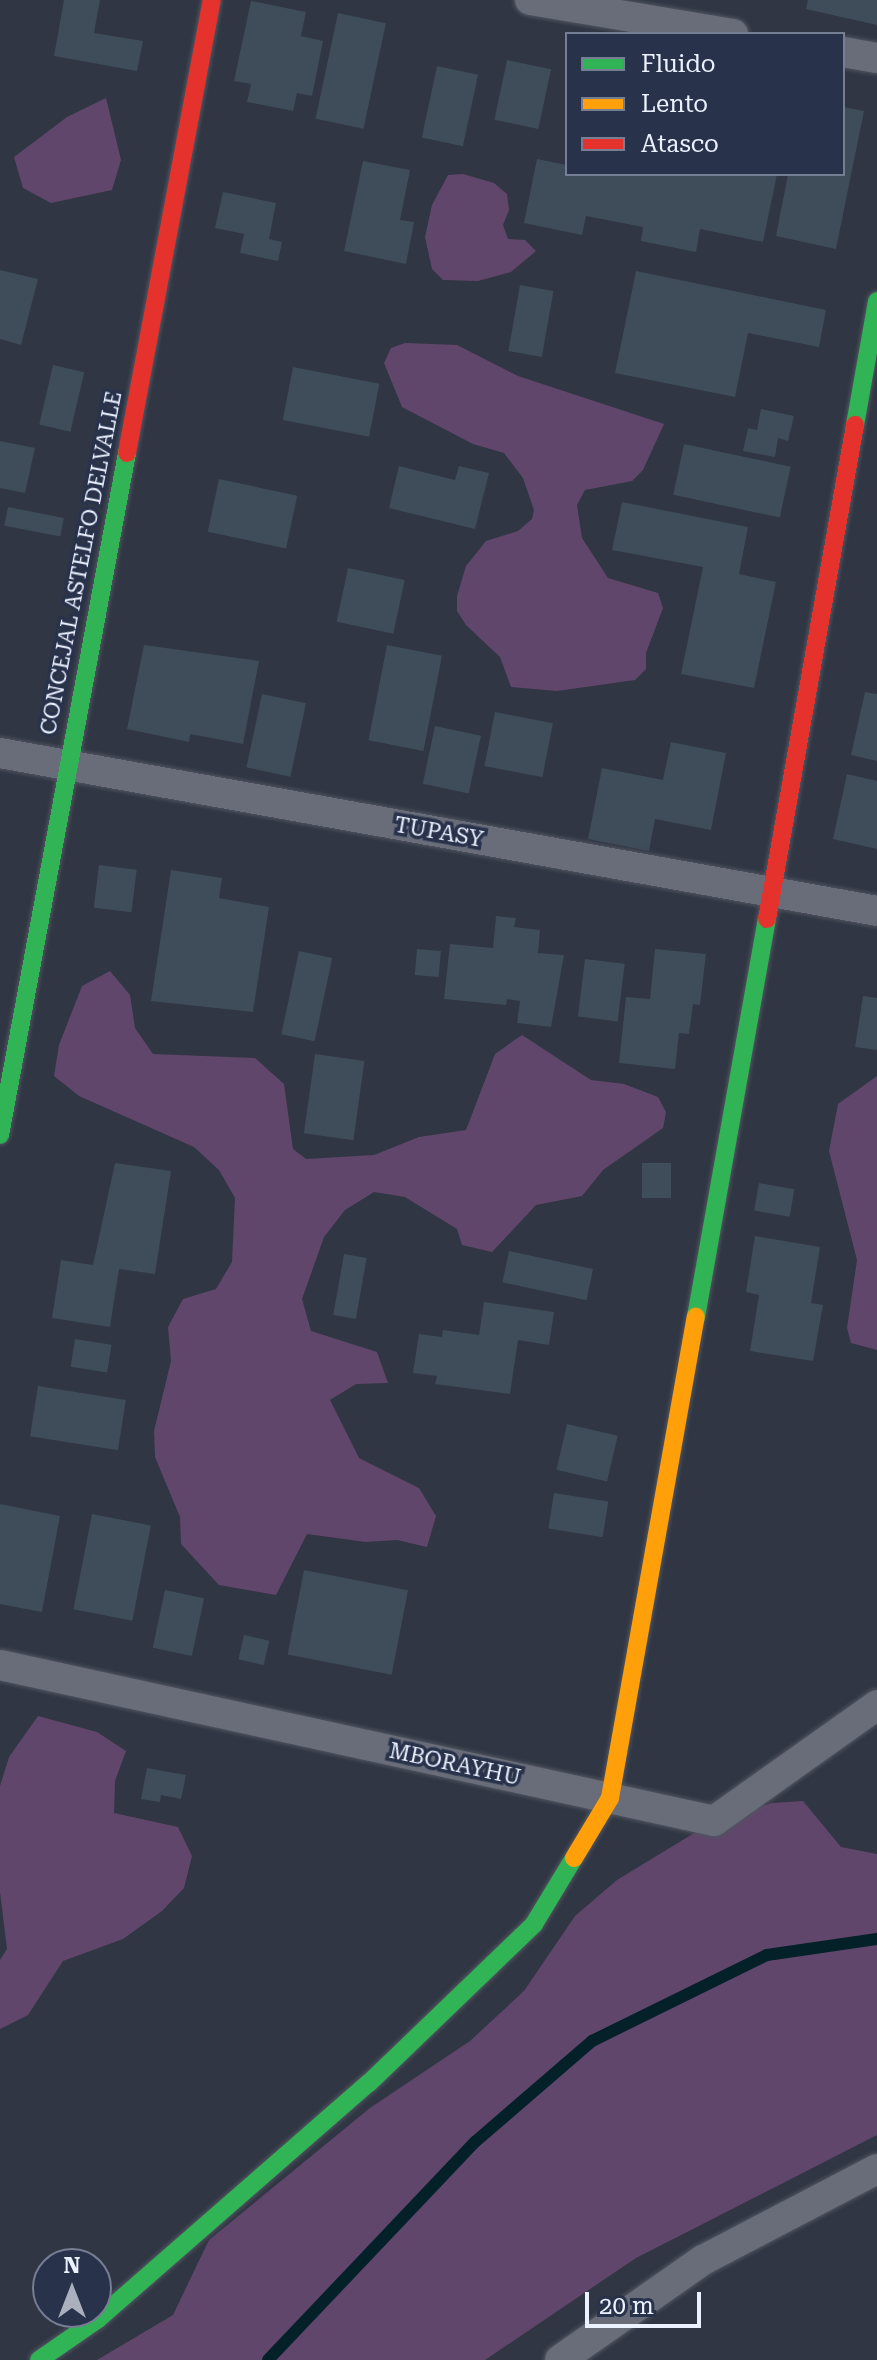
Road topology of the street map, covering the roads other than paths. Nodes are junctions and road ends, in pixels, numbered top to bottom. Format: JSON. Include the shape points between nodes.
{"nodes":[{"id":1,"x":212,"y":0,"type":"edge"},
{"id":2,"x":530,"y":0,"type":"edge"},
{"id":3,"x":721,"y":32,"type":"edge"},
{"id":4,"x":845,"y":52,"type":"edge"},
{"id":5,"x":877,"y":58,"type":"edge"},
{"id":6,"x":877,"y":301,"type":"edge"},
{"id":7,"x":0,"y":753,"type":"edge"},
{"id":8,"x":67,"y":765,"type":"junction"},
{"id":9,"x":769,"y":891,"type":"junction"},
{"id":10,"x":877,"y":911,"type":"edge"},
{"id":11,"x":0,"y":1135,"type":"edge"},
{"id":12,"x":0,"y":1665,"type":"edge"},
{"id":13,"x":877,"y":1705,"type":"edge"},
{"id":14,"x":610,"y":1798,"type":"junction"},
{"id":15,"x":877,"y":2169,"type":"edge"},
{"id":16,"x":39,"y":2360,"type":"edge"},
{"id":17,"x":560,"y":2360,"type":"edge"}],
"edges":[{"from":1,"to":8,"type":"street","name":"CONCEJAL ASTELFO DELVALLE"},
{"from":2,"to":3,"type":"street"},
{"from":4,"to":5,"type":"street"},
{"from":6,"to":9,"type":"street"},
{"from":7,"to":8,"type":"street","name":"TUPASY"},
{"from":8,"to":9,"type":"street","name":"TUPASY"},
{"from":8,"to":11,"type":"street","name":"CONCEJAL ASTELFO DELVALLE"},
{"from":9,"to":10,"type":"street","name":"TUPASY"},
{"from":9,"to":14,"type":"street"},
{"from":12,"to":14,"type":"street","name":"MBORAYHU"},
{"from":13,"to":14,"type":"street","name":"MBORAYHU","via":[[714,1821]]},
{"from":14,"to":16,"type":"street","via":[[534,1924],[357,2093],[98,2319]]},
{"from":15,"to":17,"type":"street","via":[[703,2260]]}]}
